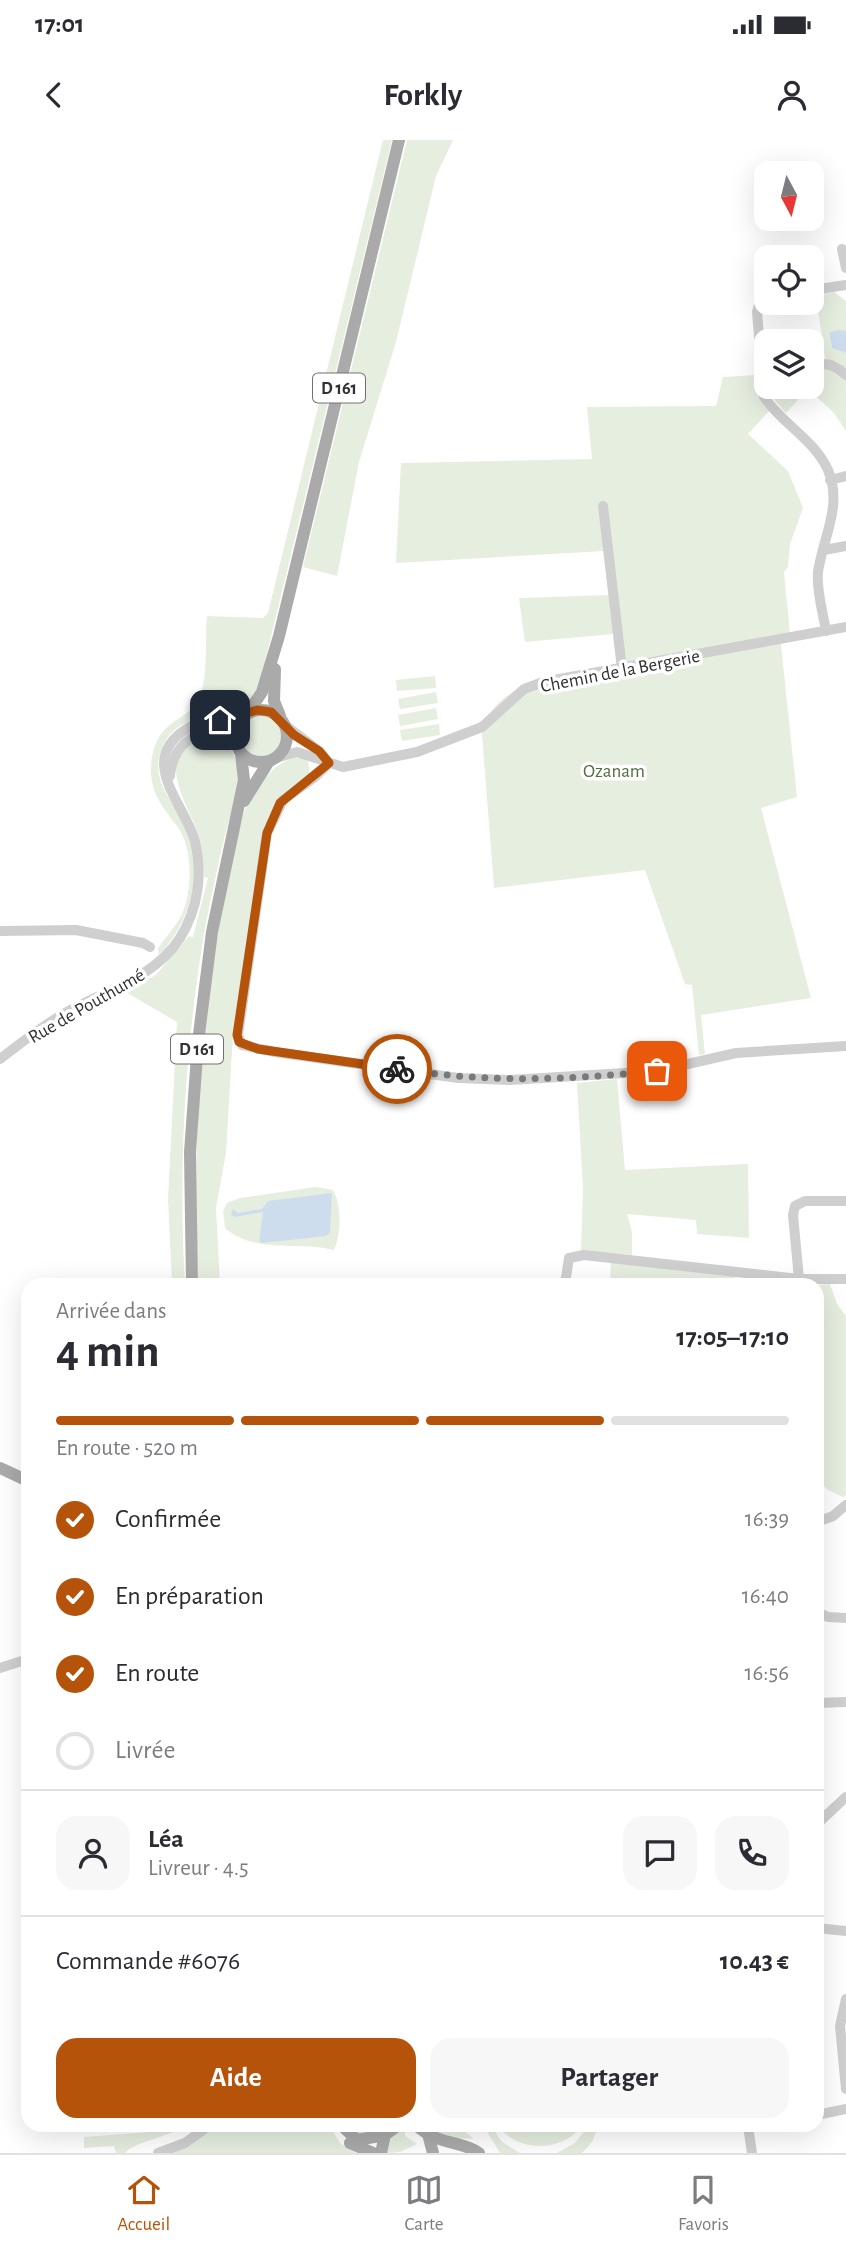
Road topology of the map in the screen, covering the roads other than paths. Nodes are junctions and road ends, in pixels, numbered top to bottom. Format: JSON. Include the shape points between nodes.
{"nodes":[{"id":1,"x":399,"y":140,"type":"edge"},
{"id":2,"x":842,"y":249,"type":"dead end"},
{"id":3,"x":846,"y":268,"type":"edge"},
{"id":4,"x":846,"y":285,"type":"edge"},
{"id":5,"x":824,"y":288,"type":"edge"},
{"id":6,"x":824,"y":362,"type":"edge"},
{"id":7,"x":846,"y":375,"type":"edge"},
{"id":8,"x":767,"y":399,"type":"edge"},
{"id":9,"x":846,"y":476,"type":"edge"},
{"id":10,"x":830,"y":480,"type":"junction"},
{"id":11,"x":603,"y":506,"type":"dead end"},
{"id":12,"x":846,"y":546,"type":"edge"},
{"id":13,"x":824,"y":550,"type":"junction"},
{"id":14,"x":846,"y":627,"type":"edge"},
{"id":15,"x":826,"y":631,"type":"junction"},
{"id":16,"x":279,"y":636,"type":"junction"},
{"id":17,"x":622,"y":669,"type":"junction"},
{"id":18,"x":246,"y":714,"type":"junction"},
{"id":19,"x":283,"y":722,"type":"junction"},
{"id":20,"x":238,"y":749,"type":"junction"},
{"id":21,"x":273,"y":760,"type":"junction"},
{"id":22,"x":329,"y":763,"type":"junction"},
{"id":23,"x":172,"y":794,"type":"junction"},
{"id":24,"x":236,"y":817,"type":"junction"},
{"id":25,"x":0,"y":931,"type":"edge"},
{"id":26,"x":150,"y":947,"type":"dead end"},
{"id":27,"x":846,"y":1046,"type":"edge"},
{"id":28,"x":0,"y":1059,"type":"edge"},
{"id":29,"x":846,"y":1200,"type":"edge"},
{"id":30,"x":192,"y":1278,"type":"edge"},
{"id":31,"x":565,"y":1278,"type":"edge"},
{"id":32,"x":758,"y":1278,"type":"edge"},
{"id":33,"x":799,"y":1278,"type":"edge"},
{"id":34,"x":824,"y":1279,"type":"edge"},
{"id":35,"x":846,"y":1279,"type":"edge"},
{"id":36,"x":0,"y":1468,"type":"edge"},
{"id":37,"x":21,"y":1478,"type":"edge"},
{"id":38,"x":846,"y":1505,"type":"edge"},
{"id":39,"x":824,"y":1519,"type":"edge"},
{"id":40,"x":824,"y":1615,"type":"edge"},
{"id":41,"x":846,"y":1618,"type":"edge"},
{"id":42,"x":21,"y":1661,"type":"edge"},
{"id":43,"x":0,"y":1668,"type":"edge"},
{"id":44,"x":846,"y":1702,"type":"edge"},
{"id":45,"x":824,"y":1703,"type":"edge"},
{"id":46,"x":846,"y":1797,"type":"edge"},
{"id":47,"x":824,"y":1817,"type":"edge"},
{"id":48,"x":824,"y":1929,"type":"edge"},
{"id":49,"x":846,"y":1931,"type":"edge"},
{"id":50,"x":846,"y":1999,"type":"edge"},
{"id":51,"x":846,"y":2090,"type":"edge"},
{"id":52,"x":846,"y":2109,"type":"edge"},
{"id":53,"x":824,"y":2114,"type":"edge"},
{"id":54,"x":200,"y":2132,"type":"edge"},
{"id":55,"x":340,"y":2132,"type":"edge"},
{"id":56,"x":349,"y":2132,"type":"edge"},
{"id":57,"x":384,"y":2132,"type":"edge"},
{"id":58,"x":387,"y":2132,"type":"edge"},
{"id":59,"x":425,"y":2132,"type":"edge"},
{"id":60,"x":748,"y":2132,"type":"edge"},
{"id":61,"x":428,"y":2134,"type":"junction"},
{"id":62,"x":158,"y":2153,"type":"edge"},
{"id":63,"x":373,"y":2153,"type":"edge"},
{"id":64,"x":381,"y":2153,"type":"edge"},
{"id":65,"x":433,"y":2153,"type":"edge"},
{"id":66,"x":444,"y":2153,"type":"edge"},
{"id":67,"x":468,"y":2153,"type":"edge"},
{"id":68,"x":479,"y":2153,"type":"edge"},
{"id":69,"x":752,"y":2153,"type":"edge"}],
"edges":[{"from":1,"to":16,"type":"main road","number":"D 161"},
{"from":2,"to":3,"type":"street"},
{"from":4,"to":5,"type":"street"},
{"from":6,"to":7,"type":"street"},
{"from":8,"to":10,"type":"street","via":[[806,437]]},
{"from":9,"to":10,"type":"street"},
{"from":10,"to":13,"type":"street","via":[[835,509]]},
{"from":11,"to":17,"type":"street"},
{"from":12,"to":13,"type":"street"},
{"from":13,"to":15,"type":"street","via":[[818,573]]},
{"from":14,"to":15,"type":"street","name":"Chemin de la Bergerie"},
{"from":15,"to":17,"type":"street","name":"Chemin de la Bergerie"},
{"from":16,"to":18,"type":"main road","number":"D 161","via":[[262,692]]},
{"from":16,"to":19,"type":"main road","number":"D 161","via":[[273,692]]},
{"from":17,"to":22,"type":"street","name":"Chemin de la Bergerie","via":[[524,689],[482,727],[429,748],[343,767]]},
{"from":18,"to":19,"type":"main road","via":[[266,710]]},
{"from":18,"to":20,"type":"main road","via":[[236,727]]},
{"from":18,"to":23,"type":"street","name":"Rue de Pouthumé","via":[[199,723],[180,734],[165,762],[165,781]]},
{"from":19,"to":21,"type":"main road","via":[[286,745]]},
{"from":19,"to":22,"type":"street"},
{"from":20,"to":21,"type":"main road","via":[[252,761]]},
{"from":20,"to":23,"type":"street","via":[[225,735],[212,732],[187,741],[171,765]]},
{"from":20,"to":24,"type":"main road","number":"D 161","via":[[244,775]]},
{"from":21,"to":22,"type":"street","name":"Chemin de la Bergerie","via":[[297,752]]},
{"from":21,"to":24,"type":"main road","number":"D 161","via":[[254,780]]},
{"from":22,"to":27,"type":"street","via":[[280,803],[267,833],[237,1035],[242,1045],[458,1078],[510,1080],[657,1071],[736,1053]]},
{"from":23,"to":28,"type":"street","name":"Rue de Pouthumé","via":[[194,837],[199,867],[197,894],[180,938],[143,973],[55,1019]]},
{"from":24,"to":30,"type":"main road","number":"D 161","via":[[212,932],[198,1042],[190,1152]]},
{"from":25,"to":26,"type":"street","via":[[76,930]]},
{"from":29,"to":33,"type":"street","via":[[805,1201],[795,1206]]},
{"from":31,"to":32,"type":"street","via":[[570,1257],[581,1255]]},
{"from":34,"to":35,"type":"street"},
{"from":36,"to":37,"type":"main road"},
{"from":38,"to":39,"type":"street"},
{"from":40,"to":41,"type":"street"},
{"from":42,"to":43,"type":"street"},
{"from":44,"to":45,"type":"street"},
{"from":46,"to":47,"type":"street"},
{"from":48,"to":49,"type":"street"},
{"from":50,"to":51,"type":"street","via":[[840,2026]]},
{"from":52,"to":53,"type":"street"},
{"from":54,"to":62,"type":"street"},
{"from":55,"to":63,"type":"main road","via":[[349,2143]]},
{"from":56,"to":57,"type":"main road","via":[[357,2140]]},
{"from":58,"to":64,"type":"main road"},
{"from":59,"to":61,"type":"main road"},
{"from":60,"to":69,"type":"street"},
{"from":61,"to":65,"type":"main road"},
{"from":61,"to":68,"type":"main road"},
{"from":66,"to":67,"type":"main road"}]}
